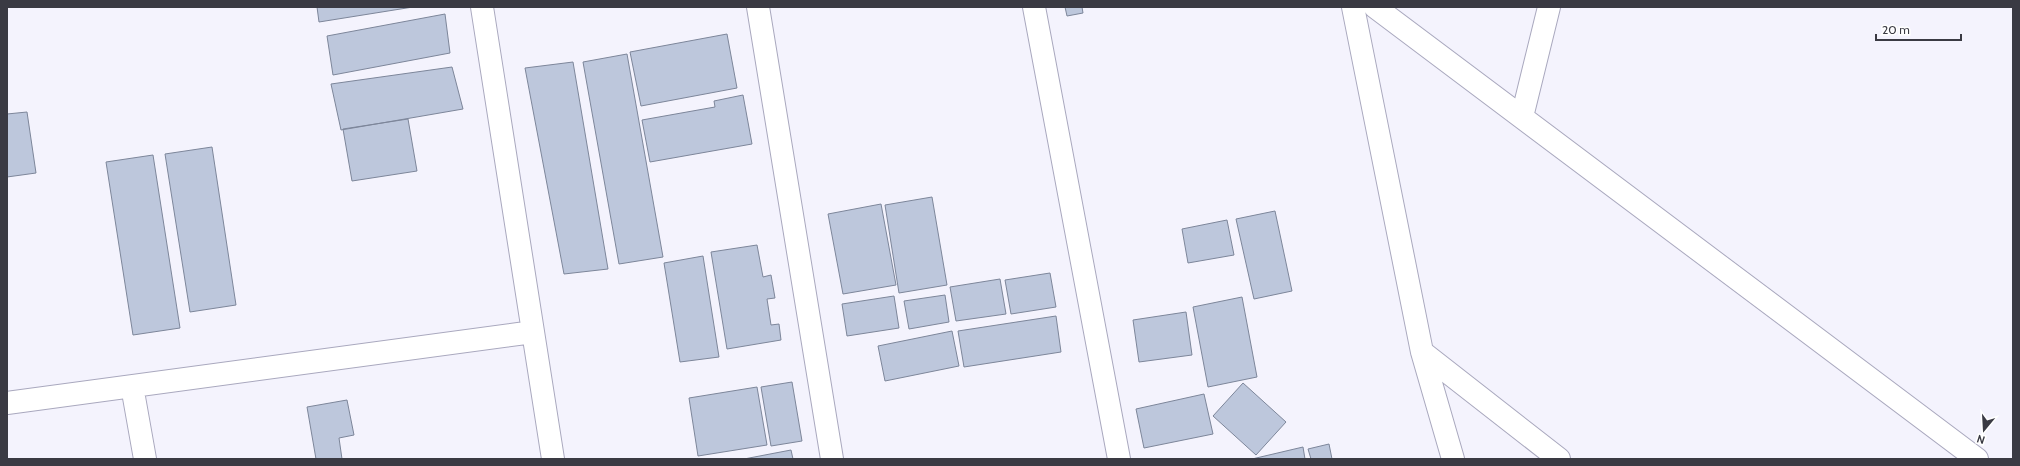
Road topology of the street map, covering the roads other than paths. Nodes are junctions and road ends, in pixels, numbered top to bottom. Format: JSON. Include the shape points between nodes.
{"nodes":[{"id":1,"x":482,"y":7,"type":"edge"},
{"id":2,"x":758,"y":7,"type":"edge"},
{"id":3,"x":1034,"y":7,"type":"edge"},
{"id":4,"x":1353,"y":7,"type":"edge"},
{"id":5,"x":1375,"y":7,"type":"edge"},
{"id":6,"x":1549,"y":7,"type":"edge"},
{"id":7,"x":1522,"y":117,"type":"junction"},
{"id":8,"x":533,"y":332,"type":"junction"},
{"id":9,"x":1422,"y":352,"type":"junction"},
{"id":10,"x":132,"y":386,"type":"junction"},
{"id":11,"x":7,"y":403,"type":"edge"},
{"id":12,"x":145,"y":459,"type":"edge"},
{"id":13,"x":553,"y":459,"type":"edge"},
{"id":14,"x":832,"y":459,"type":"edge"},
{"id":15,"x":1119,"y":459,"type":"edge"},
{"id":16,"x":1453,"y":459,"type":"edge"},
{"id":17,"x":1559,"y":459,"type":"edge"},
{"id":18,"x":1977,"y":459,"type":"edge"}],
"edges":[{"from":1,"to":8,"type":"street"},
{"from":2,"to":14,"type":"street"},
{"from":3,"to":15,"type":"street"},
{"from":4,"to":9,"type":"street"},
{"from":5,"to":7,"type":"street"},
{"from":6,"to":7,"type":"street"},
{"from":7,"to":18,"type":"street"},
{"from":8,"to":10,"type":"street"},
{"from":8,"to":13,"type":"street"},
{"from":9,"to":16,"type":"street"},
{"from":9,"to":17,"type":"street"},
{"from":10,"to":11,"type":"street"},
{"from":10,"to":12,"type":"street"}]}
